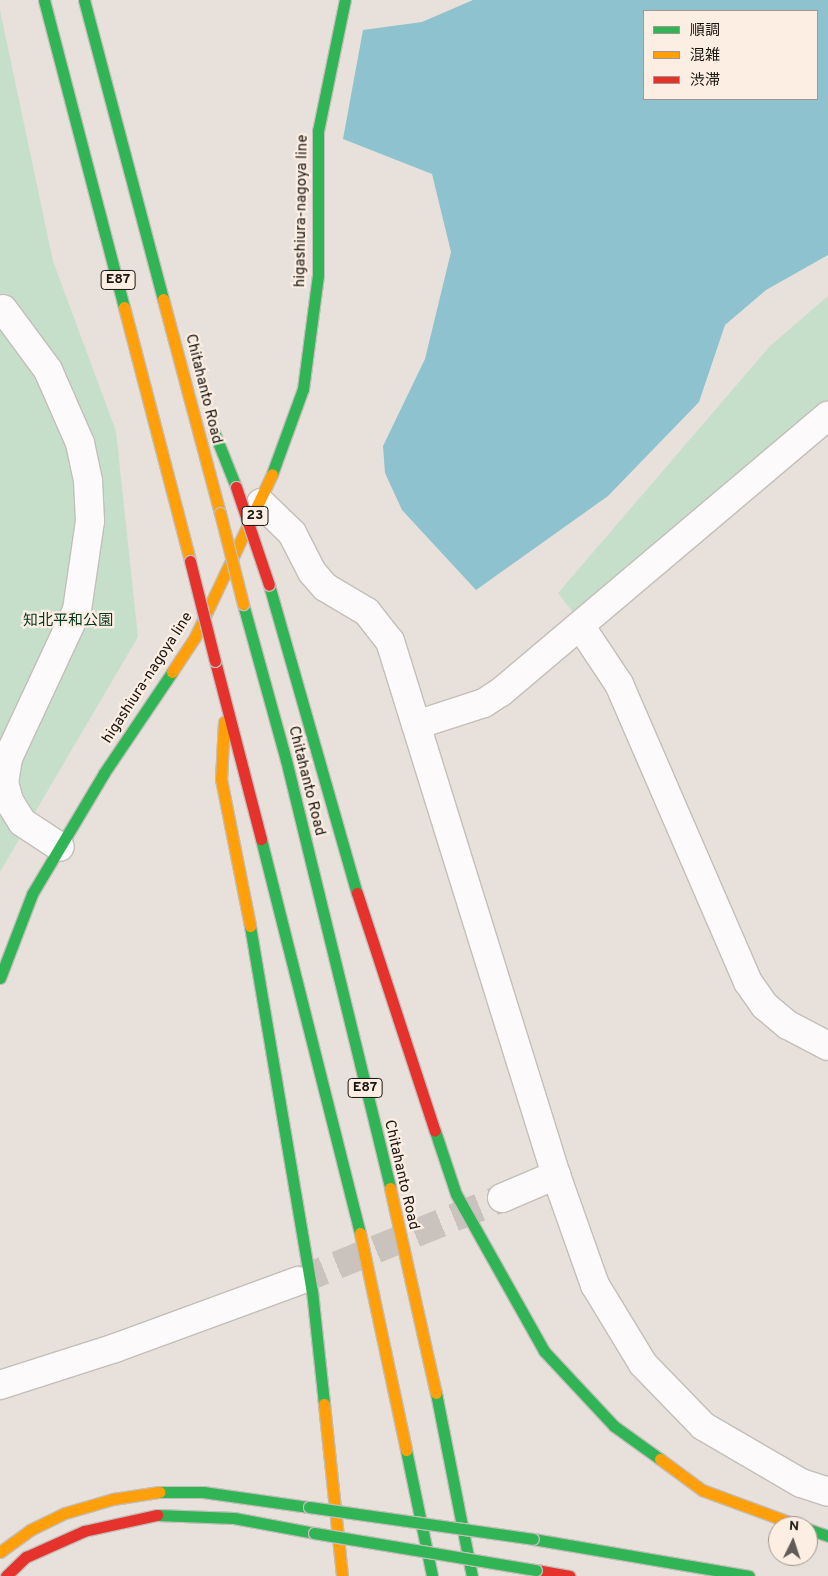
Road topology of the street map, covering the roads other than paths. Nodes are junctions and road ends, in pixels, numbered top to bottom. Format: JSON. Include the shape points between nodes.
{"nodes":[{"id":1,"x":44,"y":0,"type":"edge"},
{"id":2,"x":84,"y":0,"type":"edge"},
{"id":3,"x":345,"y":0,"type":"edge"},
{"id":4,"x":3,"y":309,"type":"dead end"},
{"id":5,"x":168,"y":314,"type":"junction"},
{"id":6,"x":828,"y":416,"type":"edge"},
{"id":7,"x":261,"y":503,"type":"junction"},
{"id":8,"x":581,"y":627,"type":"junction"},
{"id":9,"x":226,"y":699,"type":"junction"},
{"id":10,"x":416,"y":726,"type":"junction"},
{"id":11,"x":60,"y":847,"type":"junction"},
{"id":12,"x":0,"y":978,"type":"edge"},
{"id":13,"x":828,"y":1046,"type":"edge"},
{"id":14,"x":556,"y":1175,"type":"junction"},
{"id":15,"x":502,"y":1198,"type":"tunnel mouth"},
{"id":16,"x":298,"y":1281,"type":"tunnel mouth"},
{"id":17,"x":0,"y":1385,"type":"edge"},
{"id":18,"x":828,"y":1492,"type":"edge"},
{"id":19,"x":773,"y":1516,"type":"edge"},
{"id":20,"x":0,"y":1552,"type":"edge"},
{"id":21,"x":6,"y":1576,"type":"edge"},
{"id":22,"x":342,"y":1576,"type":"edge"},
{"id":23,"x":432,"y":1576,"type":"edge"},
{"id":24,"x":472,"y":1576,"type":"edge"},
{"id":25,"x":569,"y":1576,"type":"edge"},
{"id":26,"x":749,"y":1576,"type":"edge"}],
"edges":[{"from":1,"to":9,"type":"main road","number":"E87","bridge":true},
{"from":2,"to":5,"type":"main road","name":"Chitahanto Road","number":"E87"},
{"from":3,"to":7,"type":"main road","name":"higashiura-nagoya line","number":"23","via":[[318,131],[318,276],[303,389]]},
{"from":4,"to":11,"type":"street","via":[[48,370],[80,443],[88,481],[90,521],[77,610],[8,758],[4,782],[9,801],[22,822]]},
{"from":5,"to":19,"type":"main road","bridge":true,"via":[[236,487],[269,584],[374,952],[456,1194],[544,1351],[614,1426],[702,1490]]},
{"from":5,"to":24,"type":"main road","name":"Chitahanto Road","number":"E87","bridge":true,"via":[[288,769],[385,1167],[454,1474]]},
{"from":6,"to":8,"type":"street"},
{"from":7,"to":10,"type":"street","via":[[292,533],[312,572],[325,587],[382,627],[390,640]]},
{"from":7,"to":11,"type":"main road","name":"higashiura-nagoya line","number":"23","via":[[196,637],[104,773]]},
{"from":8,"to":10,"type":"street","via":[[484,703]]},
{"from":8,"to":13,"type":"street","via":[[619,684],[748,982],[765,1006],[788,1025]]},
{"from":9,"to":22,"type":"main road","via":[[221,779],[269,1022],[312,1291]]},
{"from":9,"to":23,"type":"main road","number":"E87","via":[[347,1170]]},
{"from":10,"to":14,"type":"street"},
{"from":11,"to":12,"type":"main road","name":"higashiura-nagoya line","number":"23","via":[[32,894]]},
{"from":14,"to":15,"type":"street"},
{"from":14,"to":18,"type":"street","via":[[595,1285],[643,1364],[703,1426],[800,1483]]},
{"from":16,"to":17,"type":"street","via":[[115,1348]]},
{"from":20,"to":26,"type":"main road","bridge":true,"via":[[65,1513],[113,1499],[158,1492],[203,1492],[533,1539]]},
{"from":21,"to":25,"type":"main road","bridge":true,"via":[[26,1557],[84,1531],[149,1515],[234,1518]]}]}
